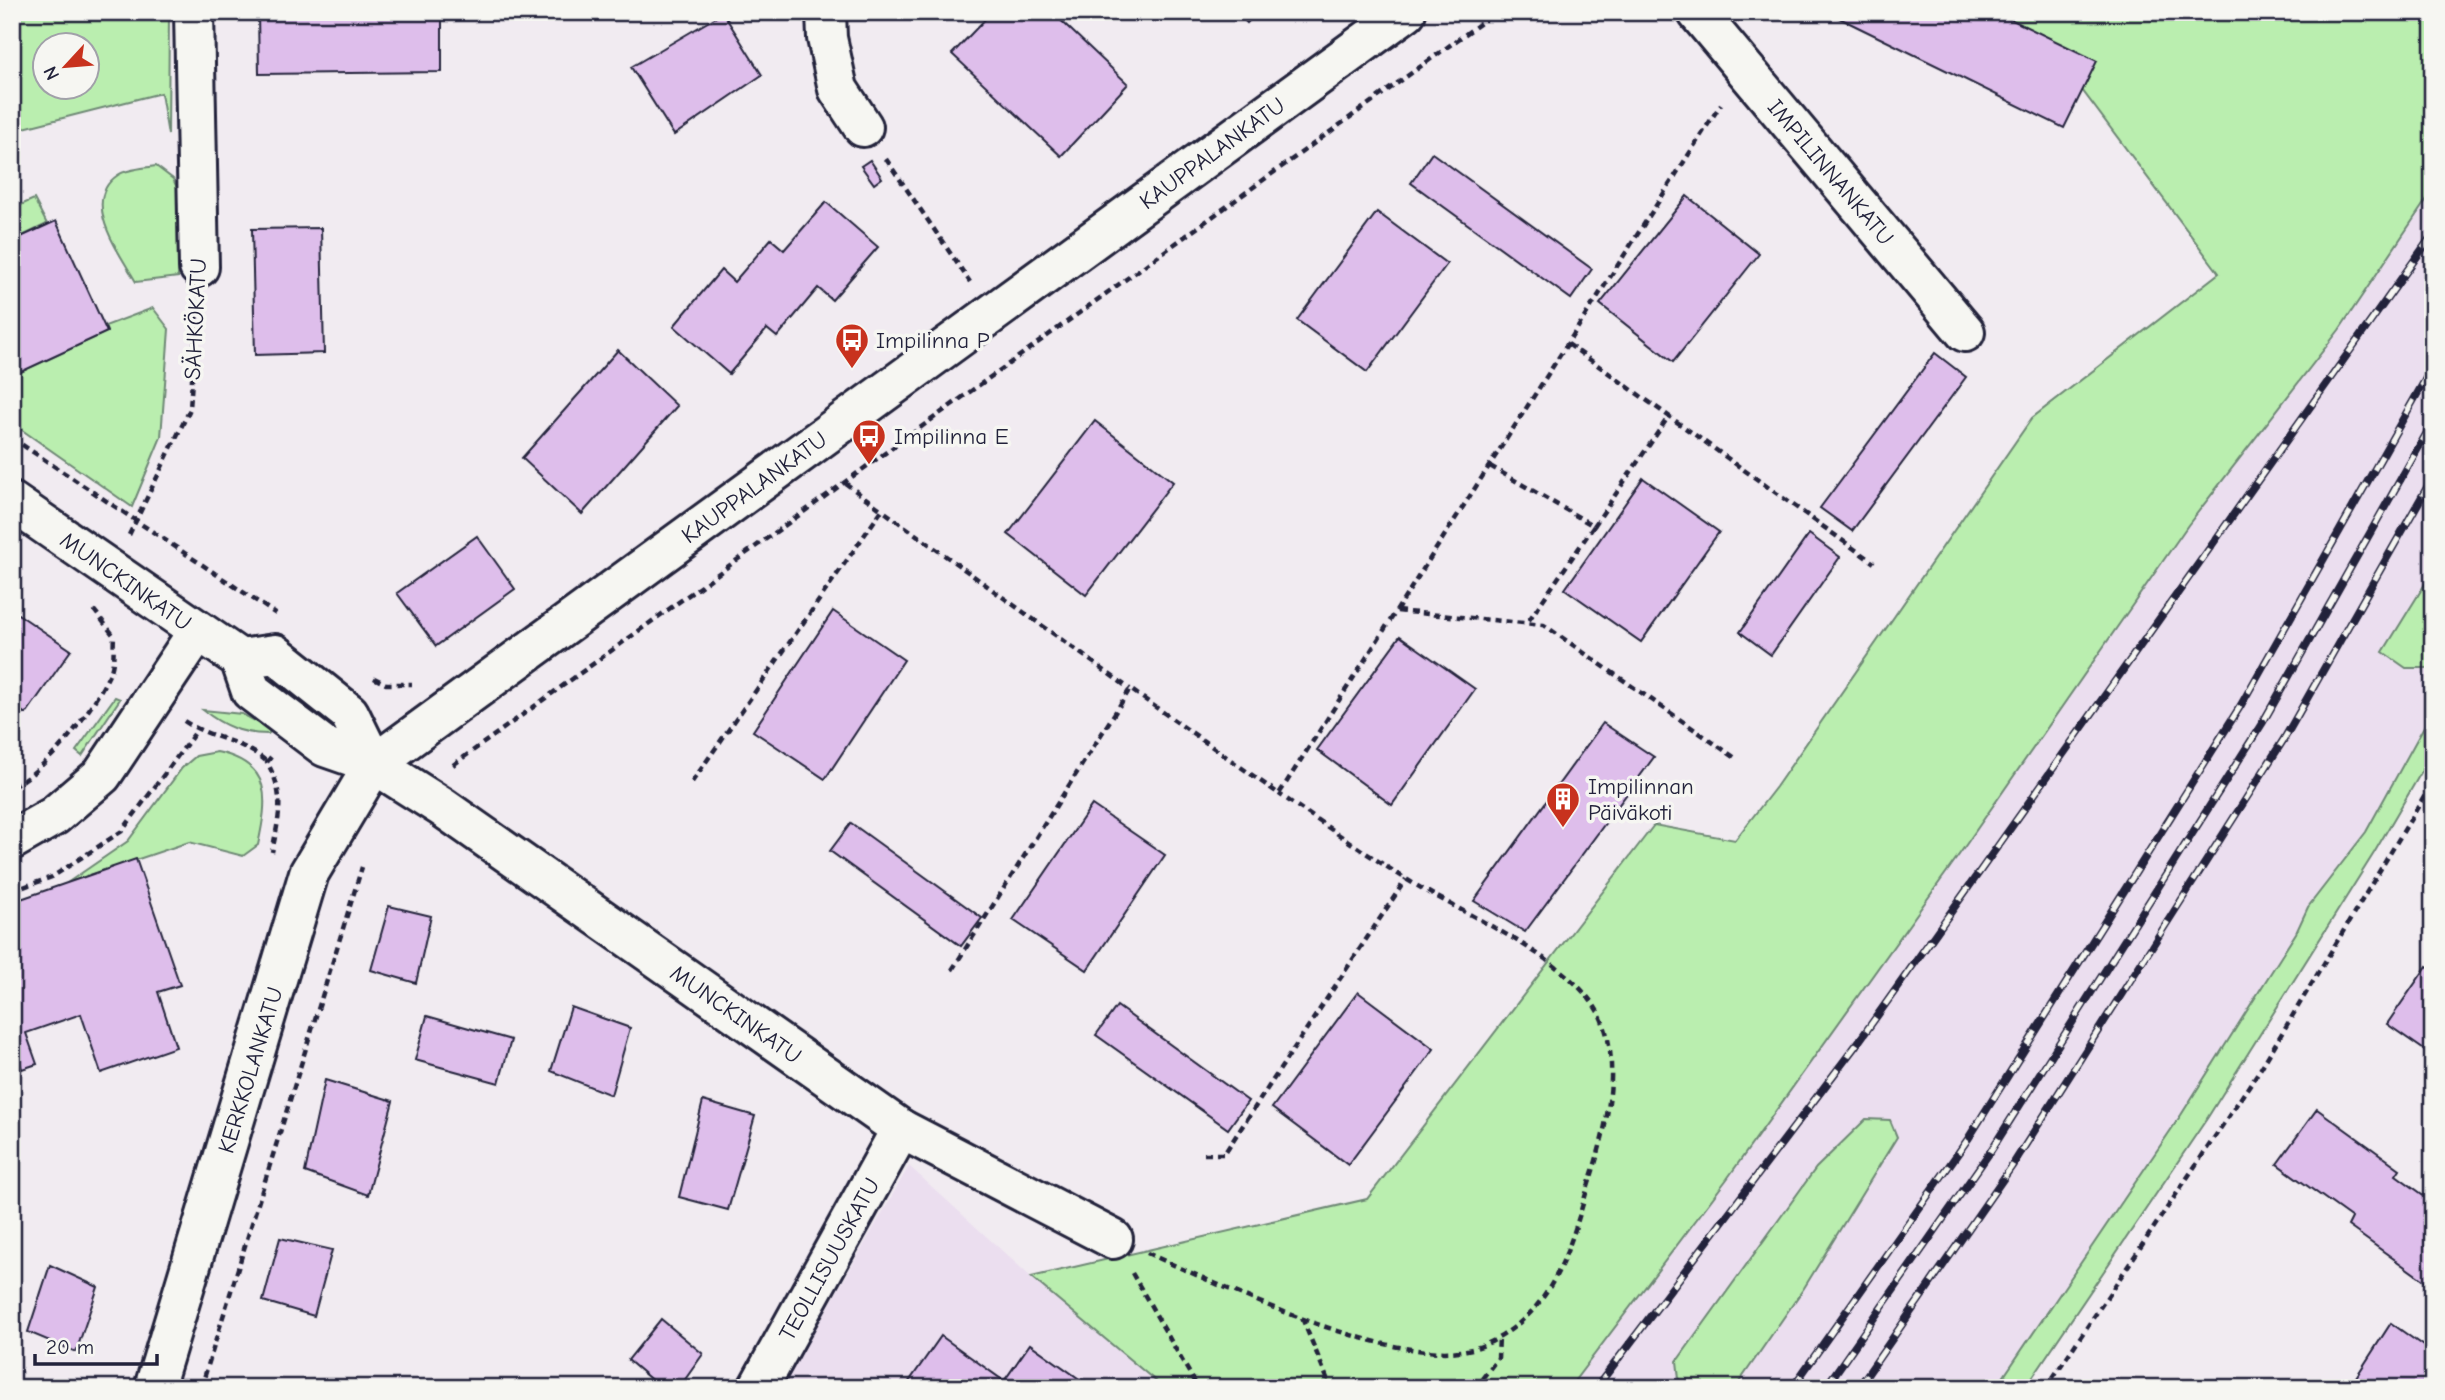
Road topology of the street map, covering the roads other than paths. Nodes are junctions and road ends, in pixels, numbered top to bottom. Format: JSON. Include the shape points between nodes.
{"nodes":[{"id":1,"x":194,"y":12,"type":"edge"},
{"id":2,"x":826,"y":12,"type":"edge"},
{"id":3,"x":1406,"y":12,"type":"edge"},
{"id":4,"x":1697,"y":12,"type":"edge"},
{"id":5,"x":863,"y":127,"type":"road end"},
{"id":6,"x":199,"y":267,"type":"road end"},
{"id":7,"x":1965,"y":332,"type":"dead end"},
{"id":8,"x":12,"y":502,"type":"edge"},
{"id":9,"x":198,"y":631,"type":"junction"},
{"id":10,"x":240,"y":659,"type":"junction"},
{"id":11,"x":374,"y":764,"type":"junction"},
{"id":12,"x":12,"y":840,"type":"edge"},
{"id":13,"x":901,"y":1129,"type":"junction"},
{"id":14,"x":1113,"y":1238,"type":"road end"},
{"id":15,"x":154,"y":1388,"type":"edge"},
{"id":16,"x":758,"y":1388,"type":"edge"}],
"edges":[{"from":1,"to":6,"type":"main road","name":"SÄHKÖKATU"},
{"from":2,"to":5,"type":"main road","via":[[838,89]]},
{"from":3,"to":11,"type":"main road","name":"KAUPPALANKATU"},
{"from":4,"to":7,"type":"main road","name":"IMPILINNANKATU"},
{"from":8,"to":9,"type":"main road","name":"MUNCKINKATU"},
{"from":9,"to":10,"type":"main road","name":"MUNCKINKATU"},
{"from":9,"to":12,"type":"main road","via":[[102,775],[64,808]]},
{"from":10,"to":11,"type":"main road","name":"MUNCKINKATU","via":[[251,691],[325,747]]},
{"from":10,"to":11,"type":"main road","via":[[275,654],[324,690],[349,713]]},
{"from":11,"to":13,"type":"main road","name":"MUNCKINKATU"},
{"from":11,"to":15,"type":"main road","name":"KERKKOLANKATU","via":[[310,873]]},
{"from":13,"to":14,"type":"main road","name":"MUNCKINKATU"},
{"from":13,"to":16,"type":"main road","name":"TEOLLISUUSKATU"}]}
